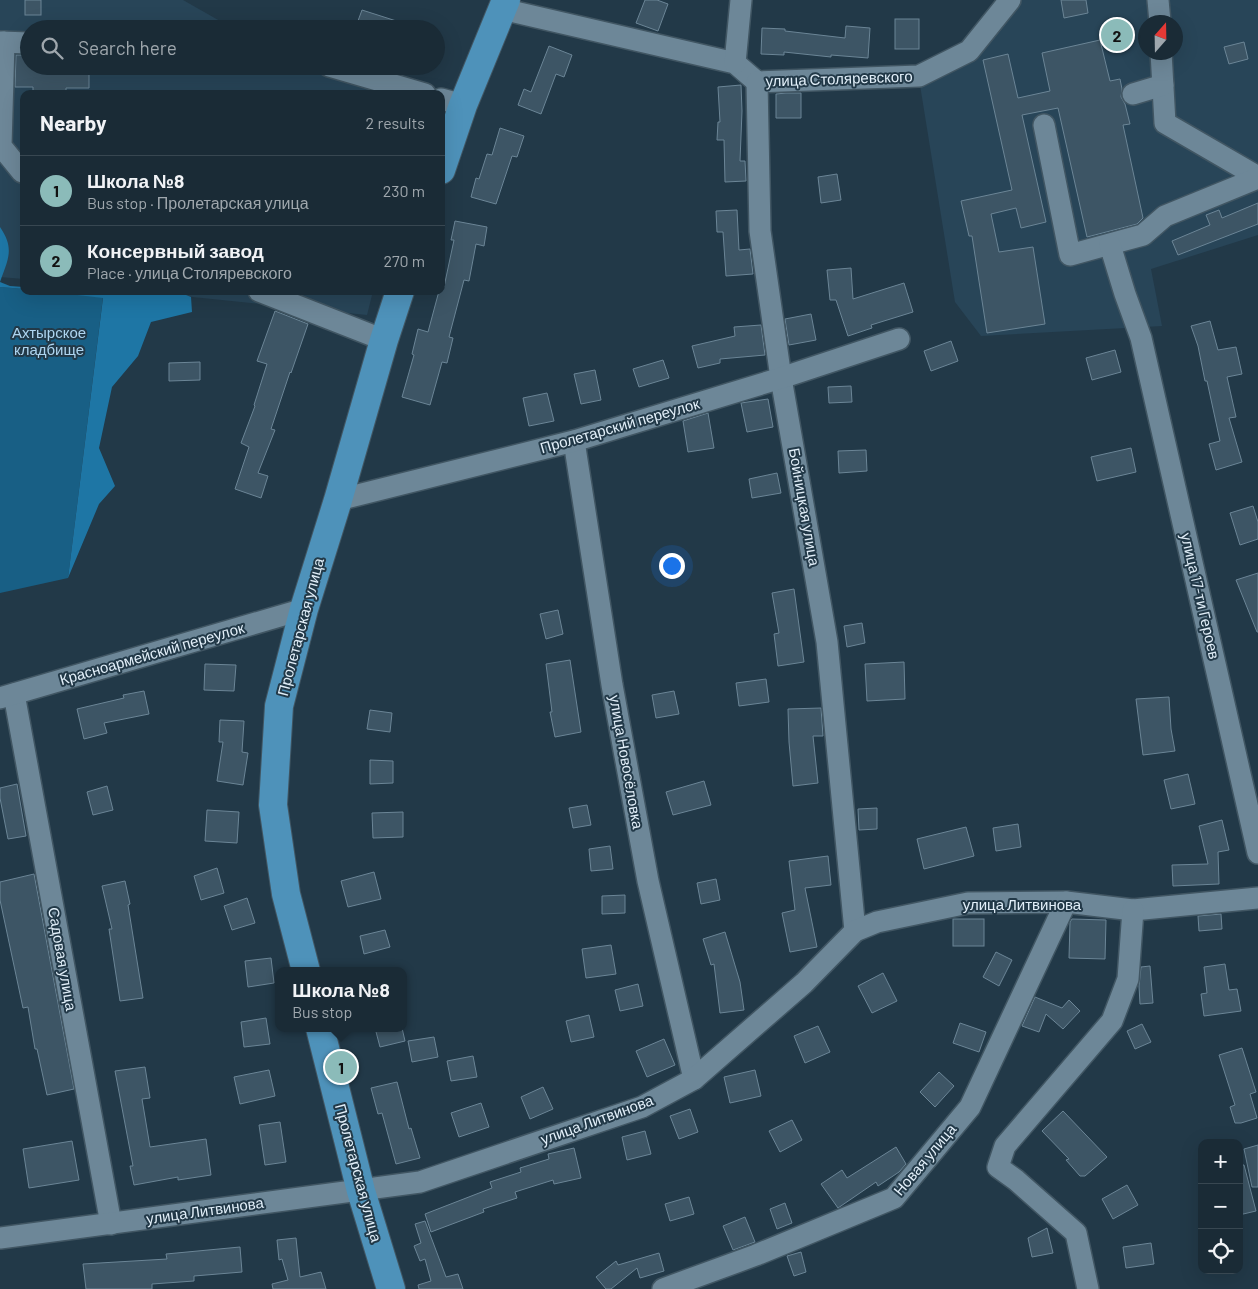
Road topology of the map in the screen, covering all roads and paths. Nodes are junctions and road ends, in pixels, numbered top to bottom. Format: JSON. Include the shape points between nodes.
{"nodes":[{"id":1,"x":741,"y":0,"type":"edge"},
{"id":2,"x":1010,"y":0,"type":"edge"},
{"id":3,"x":1158,"y":0,"type":"edge"},
{"id":4,"x":504,"y":4,"type":"edge"},
{"id":5,"x":1159,"y":15,"type":"edge"},
{"id":6,"x":2,"y":42,"type":"edge"},
{"id":7,"x":20,"y":43,"type":"edge"},
{"id":8,"x":1161,"y":60,"type":"edge"},
{"id":9,"x":735,"y":63,"type":"junction"},
{"id":10,"x":360,"y":75,"type":"edge"},
{"id":11,"x":757,"y":82,"type":"junction"},
{"id":12,"x":1163,"y":85,"type":"junction"},
{"id":13,"x":411,"y":90,"type":"edge"},
{"id":14,"x":1133,"y":94,"type":"dead end"},
{"id":15,"x":452,"y":102,"type":"edge"},
{"id":16,"x":1044,"y":125,"type":"dead end"},
{"id":17,"x":445,"y":145,"type":"edge"},
{"id":18,"x":20,"y":170,"type":"edge"},
{"id":19,"x":1258,"y":177,"type":"edge"},
{"id":20,"x":1110,"y":245,"type":"junction"},
{"id":21,"x":266,"y":295,"type":"edge"},
{"id":22,"x":399,"y":295,"type":"edge"},
{"id":23,"x":898,"y":339,"type":"dead end"},
{"id":24,"x":384,"y":340,"type":"junction"},
{"id":25,"x":781,"y":378,"type":"junction"},
{"id":26,"x":574,"y":441,"type":"junction"},
{"id":27,"x":338,"y":500,"type":"junction"},
{"id":28,"x":304,"y":609,"type":"junction"},
{"id":29,"x":7,"y":696,"type":"edge"},
{"id":30,"x":1258,"y":853,"type":"edge"},
{"id":31,"x":1258,"y":898,"type":"edge"},
{"id":32,"x":1066,"y":902,"type":"junction"},
{"id":33,"x":1133,"y":910,"type":"junction"},
{"id":34,"x":855,"y":931,"type":"junction"},
{"id":35,"x":305,"y":967,"type":"edge"},
{"id":36,"x":321,"y":1032,"type":"edge"},
{"id":37,"x":694,"y":1079,"type":"junction"},
{"id":38,"x":361,"y":1191,"type":"junction"},
{"id":39,"x":111,"y":1224,"type":"junction"},
{"id":40,"x":0,"y":1238,"type":"edge"},
{"id":41,"x":391,"y":1289,"type":"edge"},
{"id":42,"x":664,"y":1289,"type":"edge"},
{"id":43,"x":1088,"y":1289,"type":"edge"}],
"edges":[{"from":1,"to":9,"type":"street"},
{"from":2,"to":11,"type":"street","name":"улица Столяревского","via":[[969,51],[919,76]]},
{"from":3,"to":5,"type":"street"},
{"from":4,"to":9,"type":"street","name":"улица Столяревского"},
{"from":4,"to":15,"type":"main road"},
{"from":6,"to":7,"type":"street"},
{"from":6,"to":18,"type":"street","via":[[1,146]]},
{"from":8,"to":12,"type":"street"},
{"from":9,"to":11,"type":"street","name":"улица Столяревского"},
{"from":10,"to":13,"type":"street"},
{"from":11,"to":25,"type":"street","name":"Бойницкая улица","via":[[760,231]]},
{"from":12,"to":14,"type":"street"},
{"from":12,"to":19,"type":"street","via":[[1165,124]]},
{"from":15,"to":17,"type":"main road"},
{"from":16,"to":20,"type":"street","via":[[1070,255]]},
{"from":19,"to":20,"type":"street","via":[[1165,216],[1143,235]]},
{"from":20,"to":30,"type":"street","name":"улица 17-ти Героев","via":[[1141,338]]},
{"from":21,"to":24,"type":"street"},
{"from":22,"to":24,"type":"main road","name":"Пролетарская улица"},
{"from":23,"to":25,"type":"street","name":"Пролетарский переулок"},
{"from":24,"to":27,"type":"main road","name":"Пролетарская улица"},
{"from":25,"to":26,"type":"street","name":"Пролетарский переулок"},
{"from":25,"to":34,"type":"street","name":"Бойницкая улица","via":[[827,642]]},
{"from":26,"to":27,"type":"street","name":"Пролетарский переулок"},
{"from":26,"to":37,"type":"street","name":"улица Новосёловка","via":[[612,685],[648,881]]},
{"from":27,"to":28,"type":"main road","name":"Пролетарская улица"},
{"from":28,"to":29,"type":"street","name":"Красноармейский переулок"},
{"from":28,"to":35,"type":"main road","name":"Пролетарская улица","via":[[279,706],[273,804],[286,894]]},
{"from":29,"to":39,"type":"street","name":"Садовая улица"},
{"from":31,"to":33,"type":"street","name":"улица Литвинова"},
{"from":32,"to":33,"type":"street","name":"улица Литвинова"},
{"from":32,"to":34,"type":"street","name":"улица Литвинова","via":[[968,903],[877,922]]},
{"from":32,"to":42,"type":"street","name":"Новая улица","via":[[970,1107],[894,1198]]},
{"from":33,"to":43,"type":"street","via":[[1128,979],[1112,1021],[1005,1146],[998,1167],[1076,1233]]},
{"from":34,"to":37,"type":"street","name":"улица Литвинова","via":[[804,984]]},
{"from":36,"to":38,"type":"main road","name":"Пролетарская улица"},
{"from":37,"to":38,"type":"street","name":"улица Литвинова","via":[[642,1107],[420,1182]]},
{"from":38,"to":39,"type":"street","name":"улица Литвинова"},
{"from":38,"to":41,"type":"main road","name":"Пролетарская улица"},
{"from":39,"to":40,"type":"street","name":"улица Литвинова"}]}
